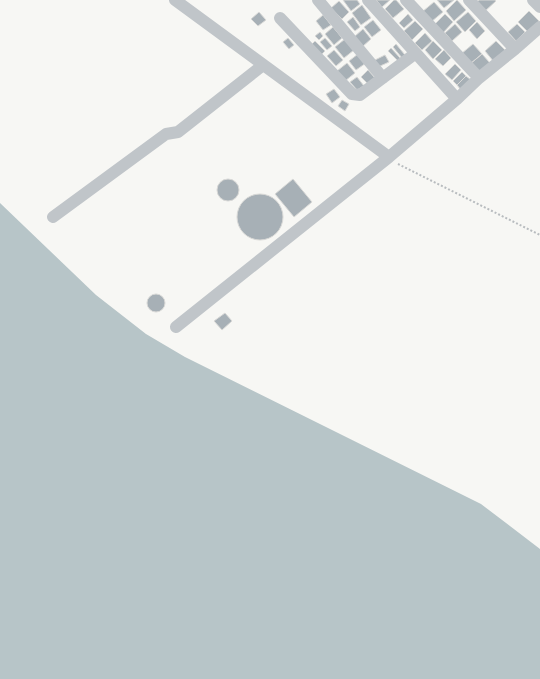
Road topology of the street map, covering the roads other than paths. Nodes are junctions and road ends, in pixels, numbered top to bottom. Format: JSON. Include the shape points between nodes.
{"nodes":[{"id":1,"x":175,"y":0,"type":"edge"},
{"id":2,"x":318,"y":0,"type":"edge"},
{"id":3,"x":368,"y":0,"type":"edge"},
{"id":4,"x":406,"y":0,"type":"edge"},
{"id":5,"x":470,"y":0,"type":"edge"},
{"id":6,"x":533,"y":0,"type":"edge"},
{"id":7,"x":540,"y":7,"type":"edge"},
{"id":8,"x":280,"y":18,"type":"dead end"},
{"id":9,"x":540,"y":27,"type":"edge"},
{"id":10,"x":515,"y":49,"type":"junction"},
{"id":11,"x":416,"y":53,"type":"junction"},
{"id":12,"x":263,"y":65,"type":"junction"},
{"id":13,"x":383,"y":78,"type":"junction"},
{"id":14,"x":478,"y":78,"type":"junction"},
{"id":15,"x":457,"y":99,"type":"junction"},
{"id":16,"x":389,"y":157,"type":"junction"},
{"id":17,"x":53,"y":217,"type":"dead end"},
{"id":18,"x":176,"y":327,"type":"dead end"}],
"edges":[{"from":1,"to":12,"type":"street"},
{"from":2,"to":13,"type":"street"},
{"from":3,"to":11,"type":"street"},
{"from":4,"to":14,"type":"street"},
{"from":5,"to":10,"type":"street"},
{"from":6,"to":7,"type":"street"},
{"from":8,"to":13,"type":"street","via":[[352,94],[360,95]]},
{"from":9,"to":10,"type":"street"},
{"from":10,"to":14,"type":"street"},
{"from":11,"to":13,"type":"street"},
{"from":11,"to":15,"type":"street"},
{"from":12,"to":16,"type":"street"},
{"from":12,"to":17,"type":"street","via":[[178,132],[166,134]]},
{"from":14,"to":15,"type":"street"},
{"from":15,"to":16,"type":"street"},
{"from":16,"to":18,"type":"street"}]}
